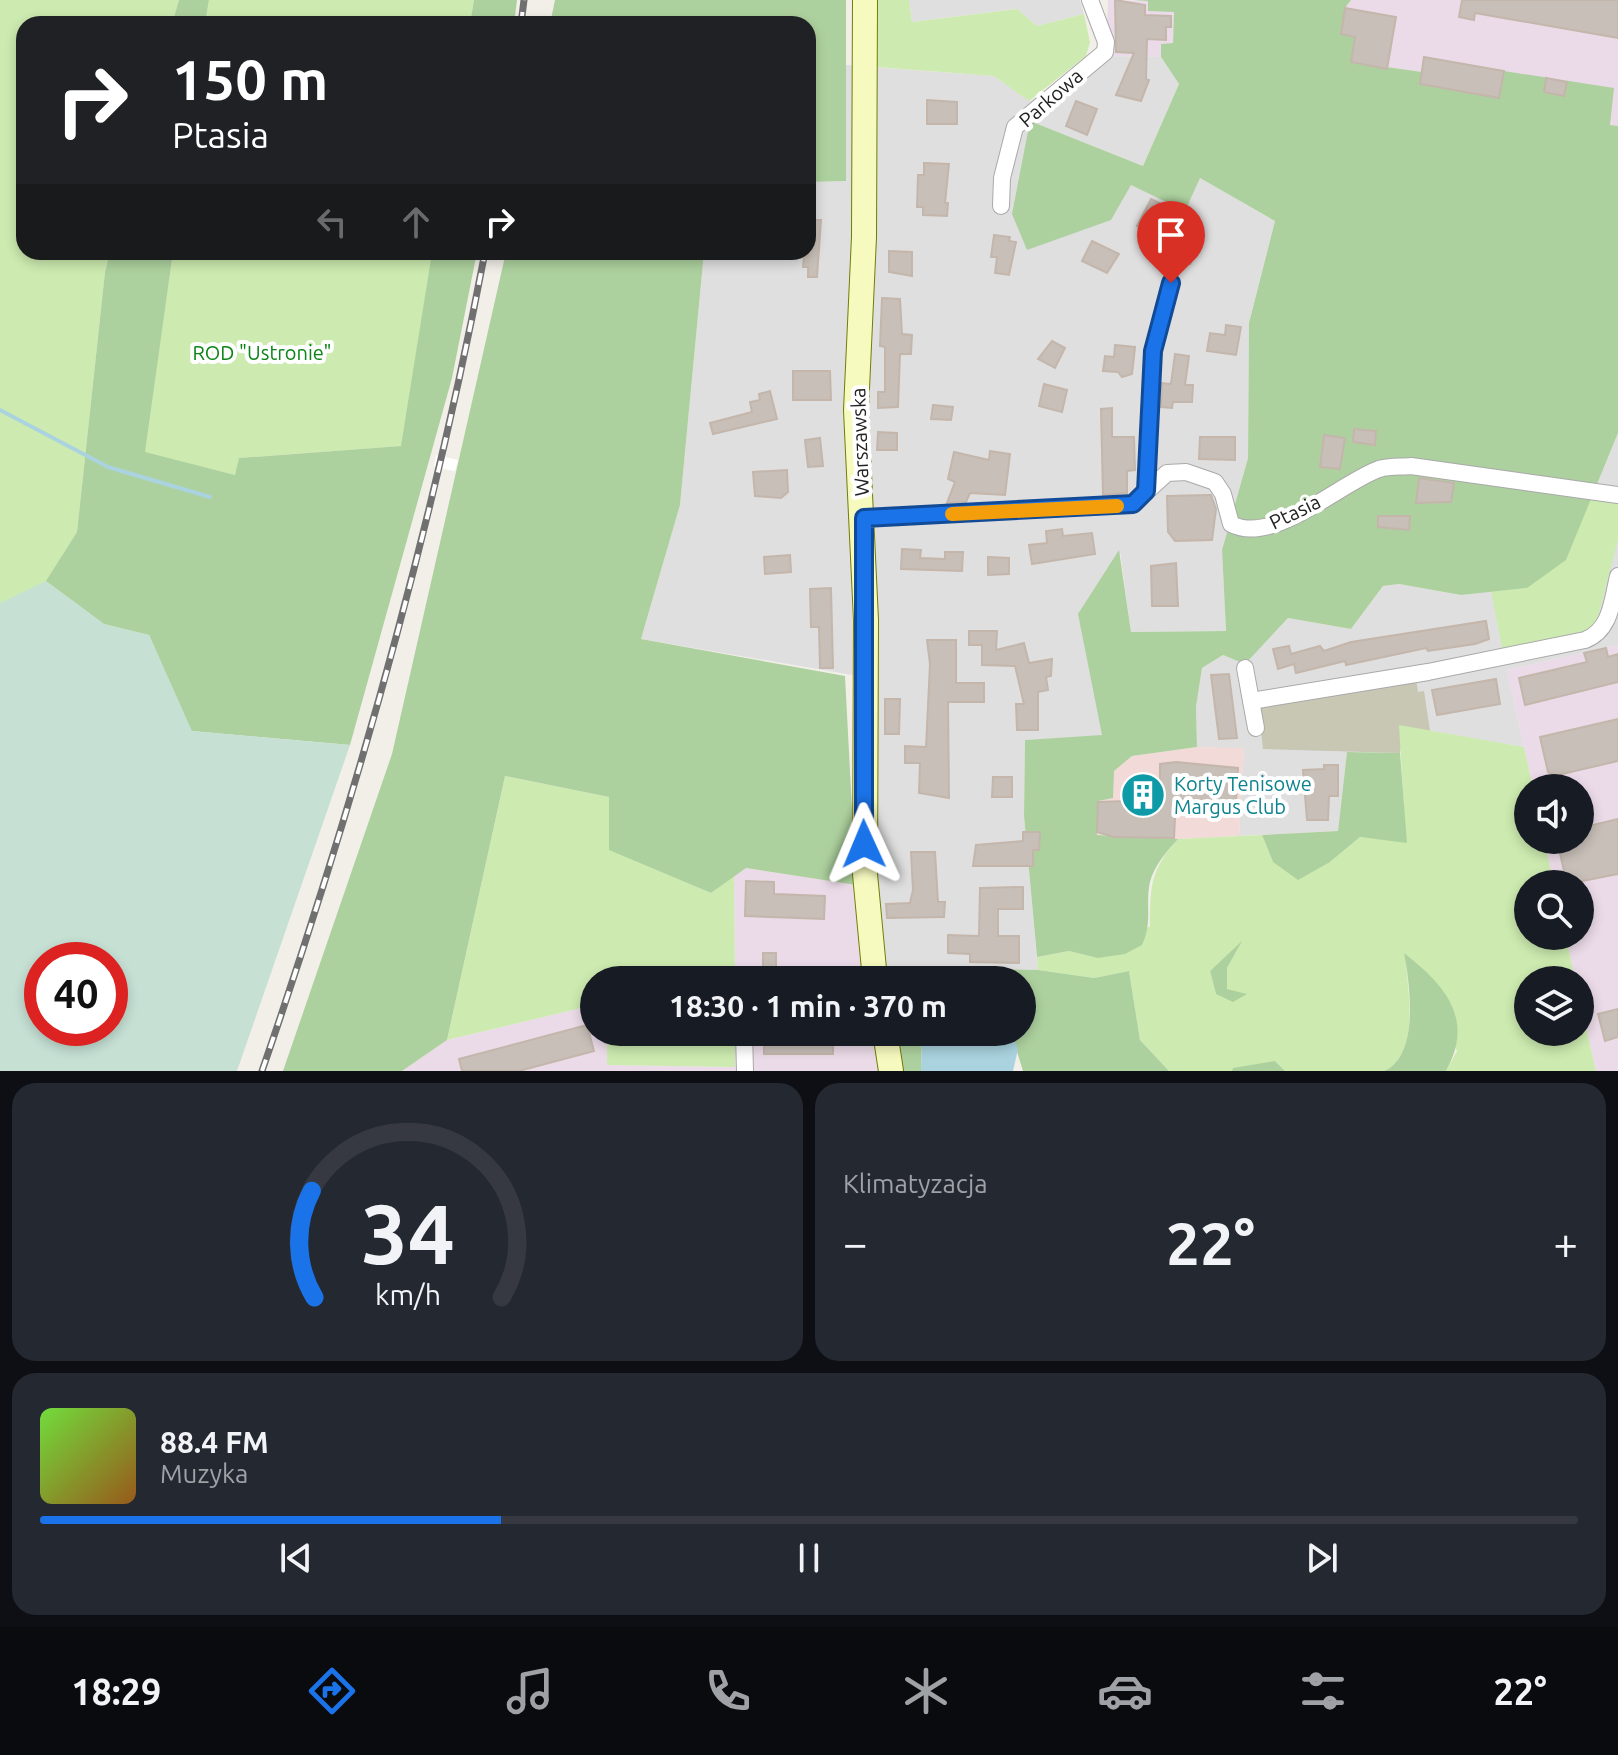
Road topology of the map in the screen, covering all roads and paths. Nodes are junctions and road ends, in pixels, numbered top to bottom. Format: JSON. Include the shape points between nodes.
{"nodes":[{"id":1,"x":865,"y":0,"type":"edge"},
{"id":2,"x":1090,"y":0,"type":"edge"},
{"id":3,"x":1001,"y":206,"type":"dead end"},
{"id":4,"x":1171,"y":283,"type":"dead end"},
{"id":5,"x":1146,"y":491,"type":"junction"},
{"id":6,"x":1618,"y":495,"type":"edge"},
{"id":7,"x":864,"y":518,"type":"junction"},
{"id":8,"x":1618,"y":576,"type":"edge"},
{"id":9,"x":1245,"y":668,"type":"dead end"},
{"id":10,"x":1251,"y":701,"type":"junction"},
{"id":11,"x":1256,"y":728,"type":"dead end"},
{"id":12,"x":874,"y":966,"type":"edge"},
{"id":13,"x":744,"y":1046,"type":"edge"},
{"id":14,"x":887,"y":1046,"type":"edge"},
{"id":15,"x":745,"y":1071,"type":"edge"},
{"id":16,"x":891,"y":1071,"type":"edge"}],
"edges":[{"from":1,"to":7,"type":"street","name":"Warszawska","via":[[864,237],[856,410]]},
{"from":2,"to":3,"type":"street","name":"Parkowa","via":[[1105,52],[1015,127]]},
{"from":4,"to":5,"type":"street","via":[[1153,351]]},
{"from":5,"to":6,"type":"street","name":"Ptasia","via":[[1167,473],[1203,476],[1215,482],[1231,524],[1240,529],[1263,529],[1291,517],[1381,468],[1411,466]]},
{"from":5,"to":7,"type":"street","name":"Ptasia","via":[[1133,504],[1112,507]]},
{"from":7,"to":12,"type":"street","name":"Warszawska","via":[[865,859]]},
{"from":8,"to":10,"type":"street","via":[[1606,623],[1585,640]]},
{"from":9,"to":10,"type":"street"},
{"from":10,"to":11,"type":"street"},
{"from":13,"to":15,"type":"street"},
{"from":14,"to":16,"type":"street"}]}
